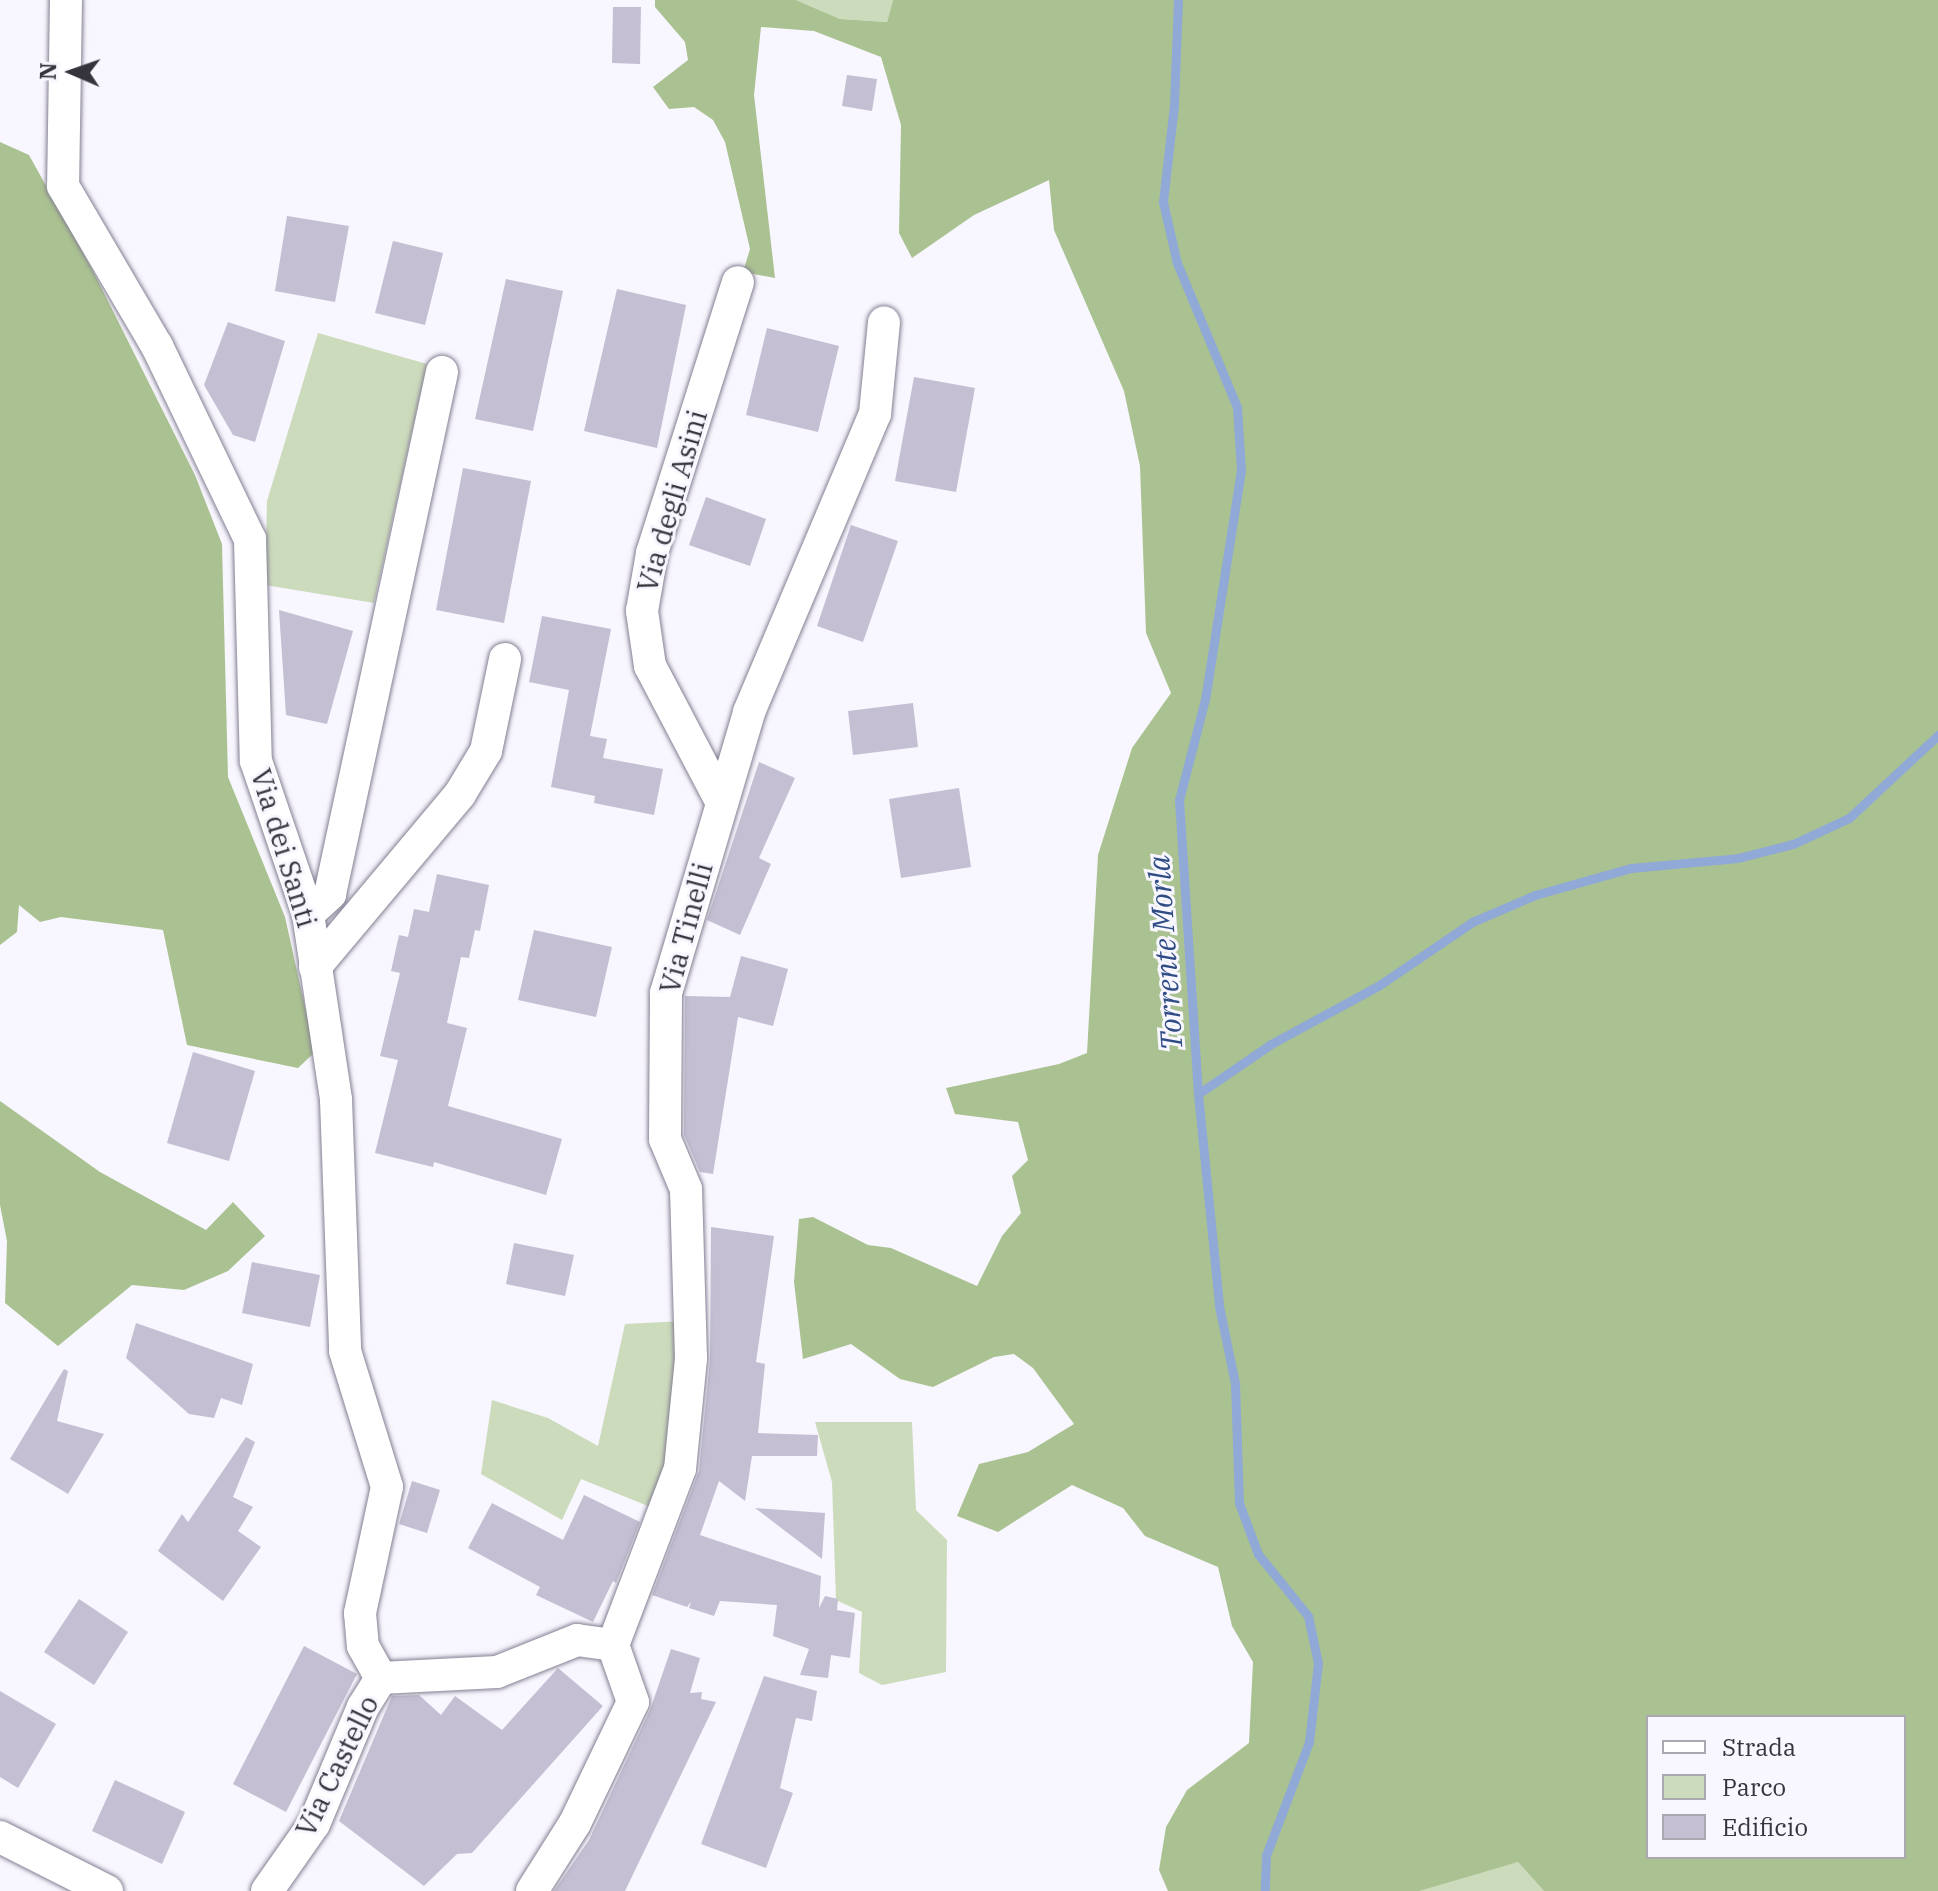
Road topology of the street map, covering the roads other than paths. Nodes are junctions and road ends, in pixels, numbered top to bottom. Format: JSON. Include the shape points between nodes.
{"nodes":[{"id":1,"x":66,"y":0,"type":"edge"},
{"id":2,"x":738,"y":282,"type":"dead end"},
{"id":3,"x":884,"y":322,"type":"dead end"},
{"id":4,"x":442,"y":372,"type":"dead end"},
{"id":5,"x":505,"y":659,"type":"dead end"},
{"id":6,"x":722,"y":803,"type":"junction"},
{"id":7,"x":308,"y":914,"type":"junction"},
{"id":8,"x":315,"y":967,"type":"junction"},
{"id":9,"x":613,"y":1645,"type":"junction"},
{"id":10,"x":381,"y":1678,"type":"junction"},
{"id":11,"x":0,"y":1837,"type":"edge"},
{"id":12,"x":107,"y":1891,"type":"edge"},
{"id":13,"x":267,"y":1891,"type":"edge"},
{"id":14,"x":532,"y":1891,"type":"edge"}],
"edges":[{"from":1,"to":7,"type":"street","name":"Via dei Santi","via":[[63,186],[157,346],[250,539],[256,761]]},
{"from":2,"to":6,"type":"street","name":"Via degli Asini","via":[[652,553],[642,611],[650,666]]},
{"from":3,"to":6,"type":"street","name":"Via Tinelli","via":[[875,414],[749,712]]},
{"from":4,"to":7,"type":"street","via":[[330,894]]},
{"from":5,"to":8,"type":"street","via":[[486,751],[460,794]]},
{"from":6,"to":9,"type":"street","name":"Via Tinelli","via":[[666,993],[665,1139],[687,1202],[691,1358],[680,1469]]},
{"from":7,"to":8,"type":"street","name":"Via dei Santi"},
{"from":8,"to":10,"type":"street","name":"Via dei Santi","via":[[336,1100],[345,1351],[387,1487],[360,1613],[363,1646]]},
{"from":9,"to":10,"type":"street","name":"Via Castello","via":[[577,1640],[497,1672]]},
{"from":9,"to":14,"type":"street","via":[[633,1702],[575,1823]]},
{"from":10,"to":13,"type":"street","name":"Via Castello","via":[[363,1707],[314,1824]]},
{"from":11,"to":12,"type":"street"}]}
